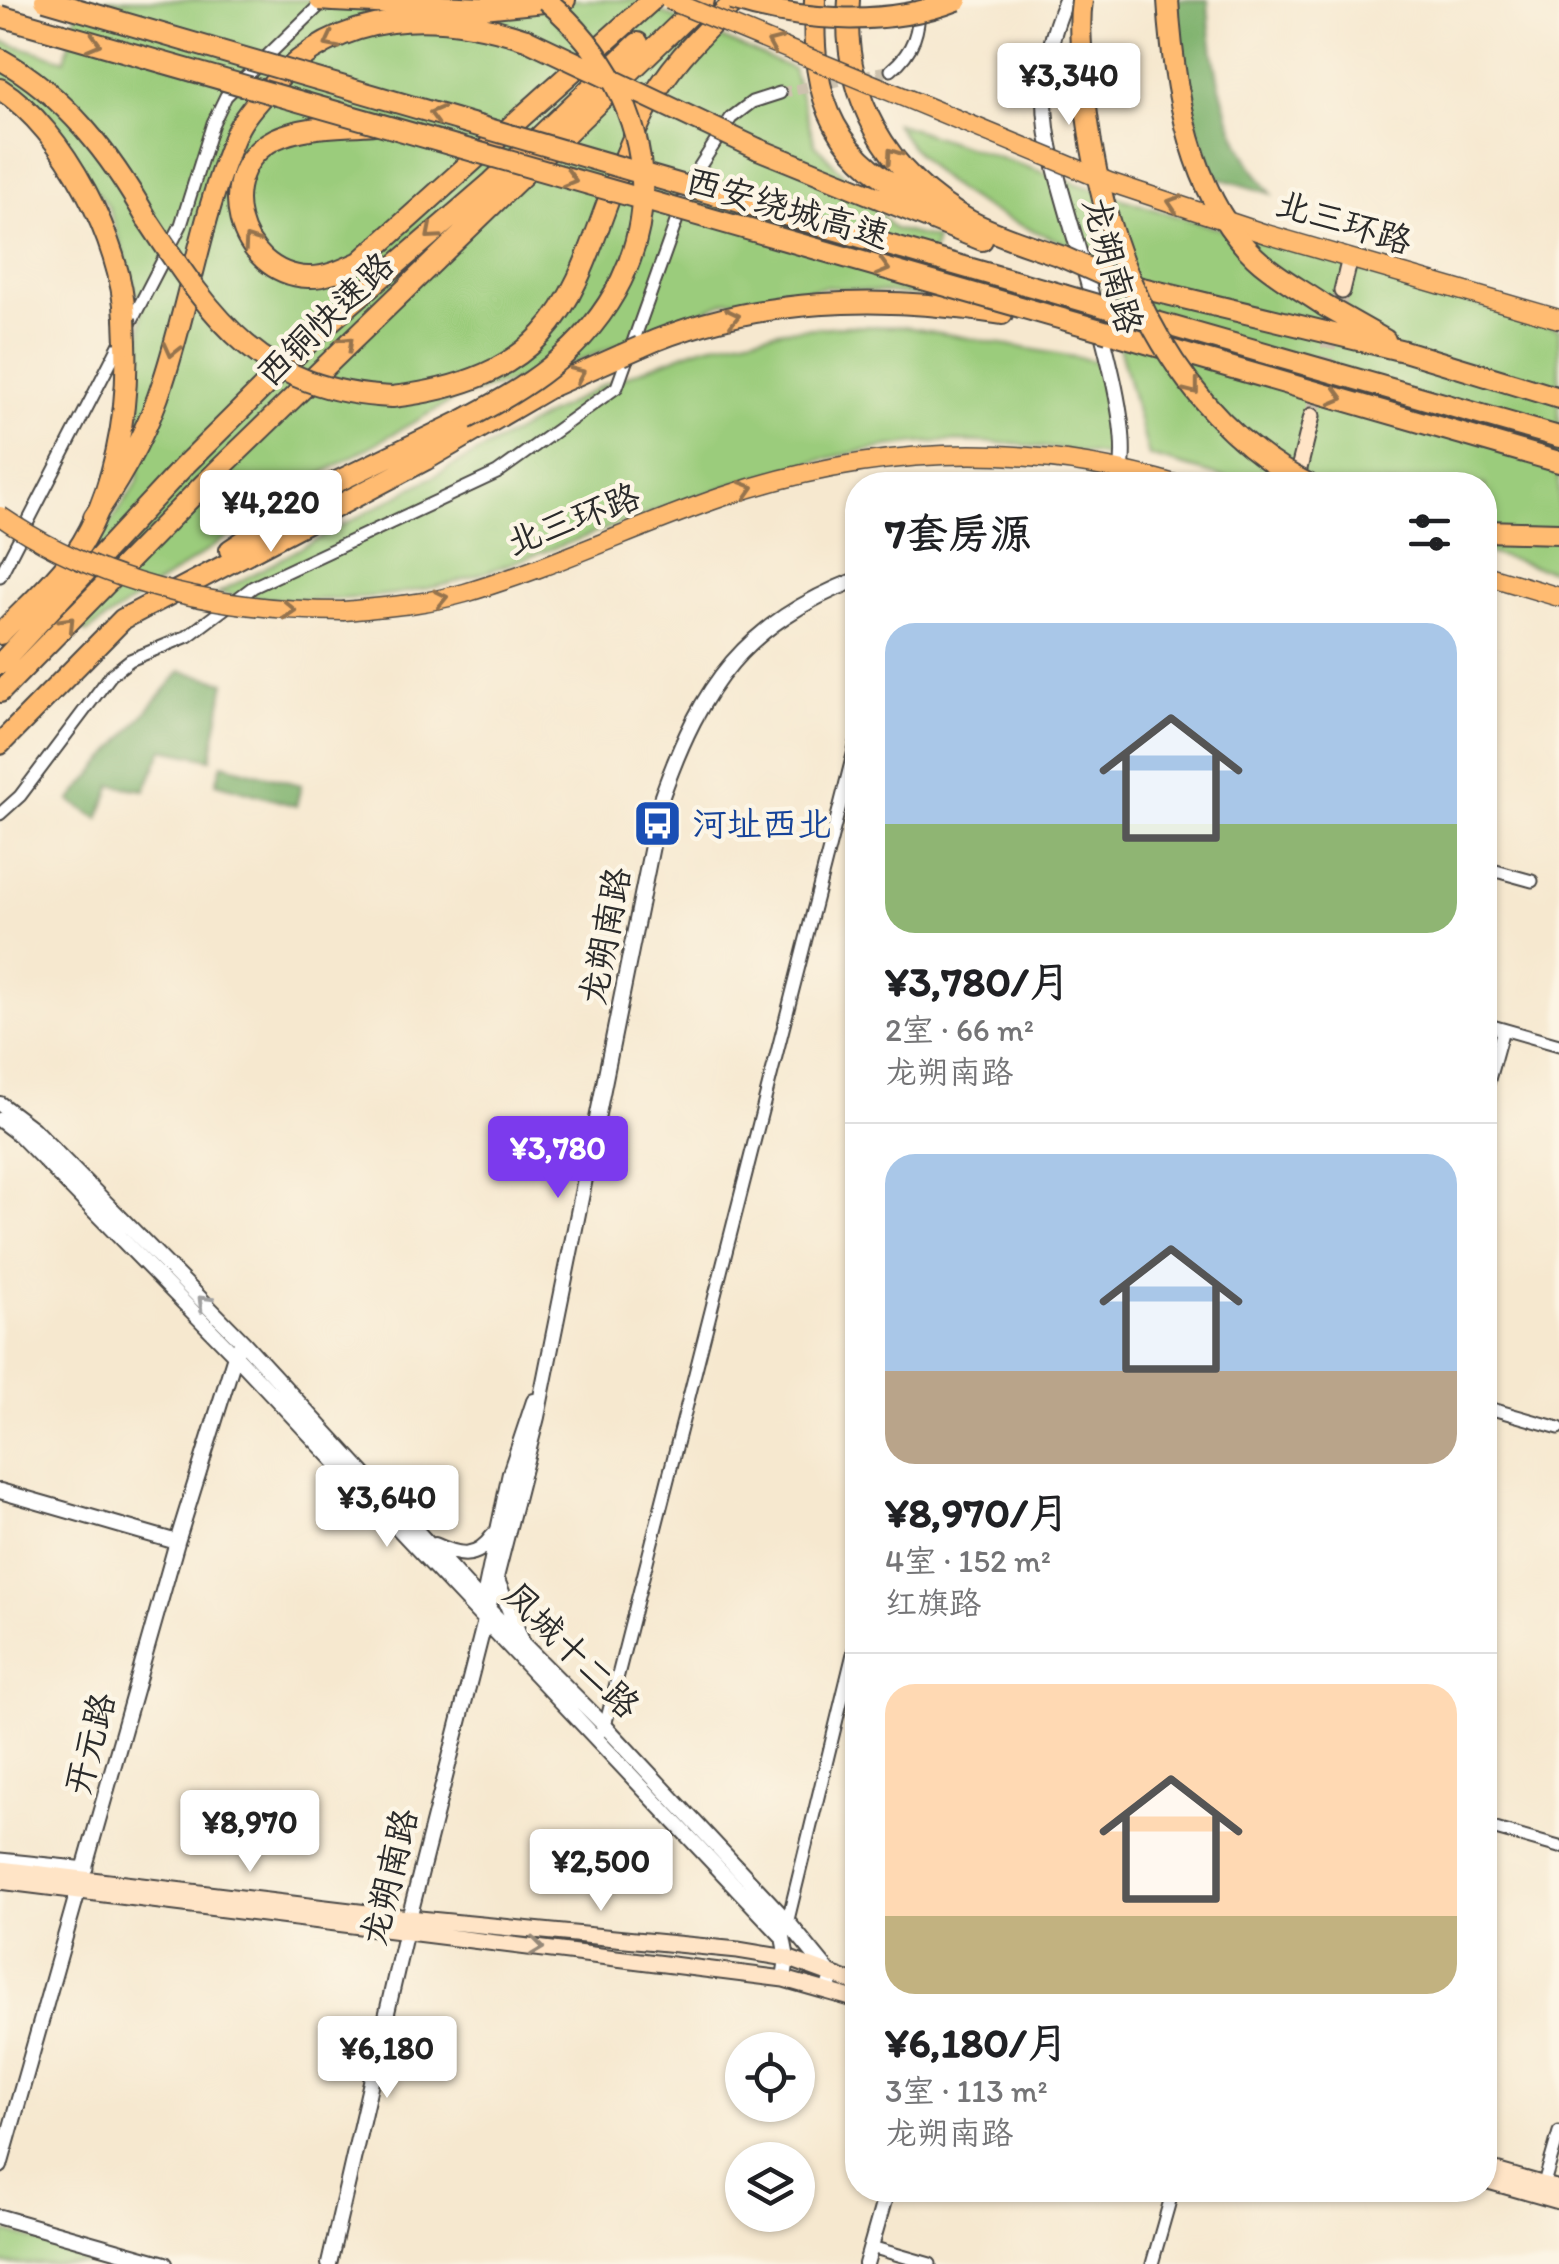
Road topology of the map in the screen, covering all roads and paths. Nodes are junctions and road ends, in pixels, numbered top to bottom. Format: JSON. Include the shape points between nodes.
{"nodes":[{"id":1,"x":44,"y":0,"type":"edge"},
{"id":2,"x":322,"y":0,"type":"edge"},
{"id":3,"x":546,"y":0,"type":"edge"},
{"id":4,"x":564,"y":0,"type":"edge"},
{"id":5,"x":652,"y":0,"type":"edge"},
{"id":6,"x":669,"y":0,"type":"edge"},
{"id":7,"x":683,"y":0,"type":"edge"},
{"id":8,"x":704,"y":0,"type":"edge"},
{"id":9,"x":734,"y":0,"type":"edge"},
{"id":10,"x":814,"y":0,"type":"edge"},
{"id":11,"x":849,"y":0,"type":"edge"},
{"id":12,"x":919,"y":0,"type":"edge"},
{"id":13,"x":957,"y":0,"type":"edge"},
{"id":14,"x":1066,"y":0,"type":"edge"},
{"id":15,"x":1082,"y":0,"type":"edge"},
{"id":16,"x":1168,"y":0,"type":"edge"},
{"id":17,"x":334,"y":1,"type":"edge"},
{"id":18,"x":0,"y":16,"type":"edge"},
{"id":19,"x":0,"y":58,"type":"edge"},
{"id":20,"x":890,"y":70,"type":"tunnel mouth"},
{"id":21,"x":0,"y":89,"type":"edge"},
{"id":22,"x":780,"y":93,"type":"tunnel mouth"},
{"id":23,"x":376,"y":124,"type":"junction"},
{"id":24,"x":971,"y":222,"type":"junction"},
{"id":25,"x":1350,"y":258,"type":"junction"},
{"id":26,"x":1063,"y":263,"type":"junction"},
{"id":27,"x":1342,"y":291,"type":"tunnel mouth"},
{"id":28,"x":1559,"y":319,"type":"edge"},
{"id":29,"x":1108,"y":332,"type":"junction"},
{"id":30,"x":1404,"y":351,"type":"junction"},
{"id":31,"x":1559,"y":398,"type":"edge"},
{"id":32,"x":1312,"y":416,"type":"tunnel mouth"},
{"id":33,"x":1559,"y":437,"type":"edge"},
{"id":34,"x":1559,"y":462,"type":"edge"},
{"id":35,"x":1099,"y":472,"type":"edge"},
{"id":36,"x":1121,"y":472,"type":"edge"},
{"id":37,"x":1288,"y":472,"type":"edge"},
{"id":38,"x":1298,"y":472,"type":"edge"},
{"id":39,"x":0,"y":516,"type":"edge"},
{"id":40,"x":94,"y":518,"type":"junction"},
{"id":41,"x":1497,"y":531,"type":"edge"},
{"id":42,"x":1559,"y":532,"type":"edge"},
{"id":43,"x":0,"y":576,"type":"edge"},
{"id":44,"x":1497,"y":579,"type":"edge"},
{"id":45,"x":845,"y":584,"type":"edge"},
{"id":46,"x":1559,"y":597,"type":"edge"},
{"id":47,"x":123,"y":620,"type":"junction"},
{"id":48,"x":0,"y":634,"type":"edge"},
{"id":49,"x":0,"y":664,"type":"edge"},
{"id":50,"x":0,"y":692,"type":"edge"},
{"id":51,"x":0,"y":744,"type":"edge"},
{"id":52,"x":845,"y":785,"type":"edge"},
{"id":53,"x":0,"y":814,"type":"edge"},
{"id":54,"x":1497,"y":871,"type":"edge"},
{"id":55,"x":1532,"y":881,"type":"dead end"},
{"id":56,"x":1497,"y":1027,"type":"edge"},
{"id":57,"x":1504,"y":1029,"type":"junction"},
{"id":58,"x":1559,"y":1044,"type":"edge"},
{"id":59,"x":1497,"y":1053,"type":"edge"},
{"id":60,"x":0,"y":1104,"type":"edge"},
{"id":61,"x":0,"y":1120,"type":"edge"},
{"id":62,"x":240,"y":1339,"type":"junction"},
{"id":63,"x":236,"y":1356,"type":"junction"},
{"id":64,"x":540,"y":1386,"type":"junction"},
{"id":65,"x":1497,"y":1410,"type":"edge"},
{"id":66,"x":1559,"y":1428,"type":"edge"},
{"id":67,"x":0,"y":1491,"type":"edge"},
{"id":68,"x":496,"y":1531,"type":"junction"},
{"id":69,"x":426,"y":1541,"type":"junction"},
{"id":70,"x":177,"y":1542,"type":"junction"},
{"id":71,"x":497,"y":1580,"type":"junction"},
{"id":72,"x":485,"y":1611,"type":"junction"},
{"id":73,"x":523,"y":1644,"type":"junction"},
{"id":74,"x":845,"y":1687,"type":"edge"},
{"id":75,"x":601,"y":1731,"type":"junction"},
{"id":76,"x":1497,"y":1829,"type":"edge"},
{"id":77,"x":1559,"y":1847,"type":"edge"},
{"id":78,"x":0,"y":1859,"type":"edge"},
{"id":79,"x":0,"y":1869,"type":"edge"},
{"id":80,"x":84,"y":1878,"type":"junction"},
{"id":81,"x":0,"y":1881,"type":"edge"},
{"id":82,"x":787,"y":1921,"type":"junction"},
{"id":83,"x":407,"y":1924,"type":"junction"},
{"id":84,"x":783,"y":1937,"type":"junction"},
{"id":85,"x":788,"y":1958,"type":"junction"},
{"id":86,"x":784,"y":1979,"type":"junction"},
{"id":87,"x":829,"y":1984,"type":"junction"},
{"id":88,"x":845,"y":1984,"type":"edge"},
{"id":89,"x":845,"y":1993,"type":"edge"},
{"id":90,"x":1559,"y":2132,"type":"edge"},
{"id":91,"x":0,"y":2166,"type":"edge"},
{"id":92,"x":1497,"y":2172,"type":"edge"},
{"id":93,"x":1497,"y":2182,"type":"edge"},
{"id":94,"x":1548,"y":2190,"type":"edge"},
{"id":95,"x":1559,"y":2201,"type":"edge"},
{"id":96,"x":884,"y":2202,"type":"edge"},
{"id":97,"x":1170,"y":2202,"type":"edge"},
{"id":98,"x":0,"y":2217,"type":"edge"},
{"id":99,"x":871,"y":2247,"type":"junction"},
{"id":100,"x":166,"y":2264,"type":"edge"},
{"id":101,"x":328,"y":2264,"type":"edge"},
{"id":102,"x":866,"y":2264,"type":"edge"},
{"id":103,"x":930,"y":2264,"type":"edge"},
{"id":104,"x":1152,"y":2264,"type":"edge"}],
"edges":[{"from":33,"to":1,"type":"highway","name":"西安绕城高速","one_way":true,"bridge":true},
{"from":2,"to":17,"type":"highway","bridge":true},
{"from":2,"to":43,"type":"street","via":[[226,96],[181,225]]},
{"from":3,"to":47,"type":"highway","bridge":true,"via":[[596,49],[626,103],[642,161],[643,217],[633,251],[592,324],[512,395],[324,488]]},
{"from":4,"to":17,"type":"highway","via":[[483,8]]},
{"from":5,"to":23,"type":"highway","one_way":true,"via":[[360,262],[309,277],[285,272],[249,244],[238,203],[247,166],[259,150],[296,132]]},
{"from":25,"to":6,"type":"highway","name":"北三环路","one_way":true,"bridge":true,"via":[[1109,182]]},
{"from":7,"to":49,"type":"highway","name":"西铜快速路","one_way":true,"via":[[492,182],[310,341]]},
{"from":50,"to":8,"type":"highway","name":"西铜快速路","one_way":true,"via":[[205,483]]},
{"from":9,"to":13,"type":"highway","bridge":true,"via":[[816,18],[875,17]]},
{"from":9,"to":19,"type":"highway","bridge":true,"via":[[645,111],[592,254],[549,328],[519,356],[481,376],[434,392],[392,396],[331,390],[263,359],[220,323],[118,168],[39,80]]},
{"from":10,"to":24,"type":"highway","via":[[817,85],[846,146],[870,172]]},
{"from":24,"to":11,"type":"highway","one_way":true,"via":[[894,162],[853,84]]},
{"from":12,"to":20,"type":"street","via":[[910,54]]},
{"from":14,"to":36,"type":"street","name":"龙朔南路","via":[[1044,77],[1047,130],[1119,410]]},
{"from":15,"to":37,"type":"highway","one_way":true,"bridge":true,"via":[[1087,124],[1111,234],[1184,376],[1214,414]]},
{"from":16,"to":30,"type":"highway","bridge":true,"via":[[1181,116],[1208,191],[1254,256]]},
{"from":18,"to":23,"type":"highway","name":"西安绕城高速","one_way":true,"bridge":true},
{"from":21,"to":40,"type":"highway","bridge":true,"via":[[87,189],[115,262],[125,318],[122,414]]},
{"from":22,"to":53,"type":"street","via":[[732,118],[691,180],[617,387],[498,473],[302,562],[254,587],[188,636],[130,660]]},
{"from":23,"to":29,"type":"highway","name":"西安绕城高速","one_way":true,"bridge":true},
{"from":24,"to":26,"type":"highway"},
{"from":25,"to":27,"type":"main road"},
{"from":25,"to":28,"type":"highway","name":"北三环路"},
{"from":26,"to":30,"type":"highway","bridge":true},
{"from":26,"to":40,"type":"highway","one_way":true,"bridge":true,"via":[[758,149],[526,40],[454,20],[393,19],[328,42],[290,66],[238,129],[200,238],[163,384],[120,479]]},
{"from":29,"to":34,"type":"highway","name":"西安绕城高速","one_way":true},
{"from":47,"to":29,"type":"highway","one_way":true,"bridge":true,"via":[[552,386],[722,319],[826,303],[907,303]]},
{"from":30,"to":31,"type":"highway"},
{"from":32,"to":38,"type":"main road"},
{"from":39,"to":35,"type":"highway","name":"北三环路","one_way":true,"bridge":true,"via":[[62,552],[189,597],[344,611],[462,594],[722,497],[870,460],[1018,454]]},
{"from":40,"to":48,"type":"highway","via":[[75,553]]},
{"from":41,"to":42,"type":"highway"},
{"from":44,"to":46,"type":"highway"},
{"from":45,"to":64,"type":"street","name":"龙朔南路","via":[[768,626],[714,682],[686,728],[662,796]]},
{"from":47,"to":51,"type":"highway"},
{"from":52,"to":75,"type":"street"},
{"from":54,"to":55,"type":"street"},
{"from":56,"to":57,"type":"street"},
{"from":57,"to":58,"type":"street"},
{"from":57,"to":59,"type":"street"},
{"from":62,"to":60,"type":"street","name":"凤城十二路","one_way":true,"via":[[33,1128]]},
{"from":61,"to":63,"type":"street","name":"凤城十二路"},
{"from":62,"to":63,"type":"street","name":"开元路"},
{"from":62,"to":69,"type":"street","name":"凤城十二路"},
{"from":63,"to":70,"type":"street","name":"开元路"},
{"from":63,"to":72,"type":"street","name":"凤城十二路"},
{"from":64,"to":68,"type":"street","name":"龙朔南路"},
{"from":64,"to":71,"type":"street","name":"龙朔南路"},
{"from":65,"to":66,"type":"street"},
{"from":67,"to":70,"type":"street"},
{"from":68,"to":69,"type":"street","via":[[482,1550],[467,1555]]},
{"from":68,"to":72,"type":"street","name":"龙朔南路"},
{"from":69,"to":72,"type":"street","name":"凤城十二路"},
{"from":70,"to":80,"type":"street","name":"开元路"},
{"from":71,"to":72,"type":"street","name":"龙朔南路"},
{"from":71,"to":73,"type":"street"},
{"from":72,"to":73,"type":"street","name":"凤城十二路"},
{"from":72,"to":75,"type":"street","name":"凤城十二路"},
{"from":72,"to":83,"type":"street","name":"龙朔南路"},
{"from":73,"to":75,"type":"street","name":"凤城十二路"},
{"from":74,"to":82,"type":"street"},
{"from":75,"to":82,"type":"street","name":"凤城十二路"},
{"from":75,"to":84,"type":"street","name":"凤城十二路"},
{"from":76,"to":77,"type":"street"},
{"from":78,"to":80,"type":"street"},
{"from":79,"to":80,"type":"main road"},
{"from":80,"to":81,"type":"main road"},
{"from":80,"to":83,"type":"main road"},
{"from":80,"to":91,"type":"street","name":"开元路"},
{"from":82,"to":84,"type":"street"},
{"from":82,"to":87,"type":"street","name":"凤城十二路"},
{"from":83,"to":85,"type":"main road"},
{"from":83,"to":86,"type":"main road","one_way":true},
{"from":83,"to":101,"type":"street","name":"龙朔南路"},
{"from":84,"to":85,"type":"street","name":"凤城十二路"},
{"from":85,"to":86,"type":"street","name":"凤城十二路"},
{"from":85,"to":87,"type":"main road"},
{"from":86,"to":87,"type":"main road"},
{"from":87,"to":88,"type":"main road"},
{"from":87,"to":89,"type":"main road"},
{"from":90,"to":94,"type":"street"},
{"from":92,"to":94,"type":"main road"},
{"from":93,"to":94,"type":"main road"},
{"from":94,"to":95,"type":"main road"},
{"from":96,"to":99,"type":"street"},
{"from":97,"to":104,"type":"street"},
{"from":98,"to":100,"type":"street"},
{"from":99,"to":102,"type":"street"},
{"from":99,"to":103,"type":"street"}]}
